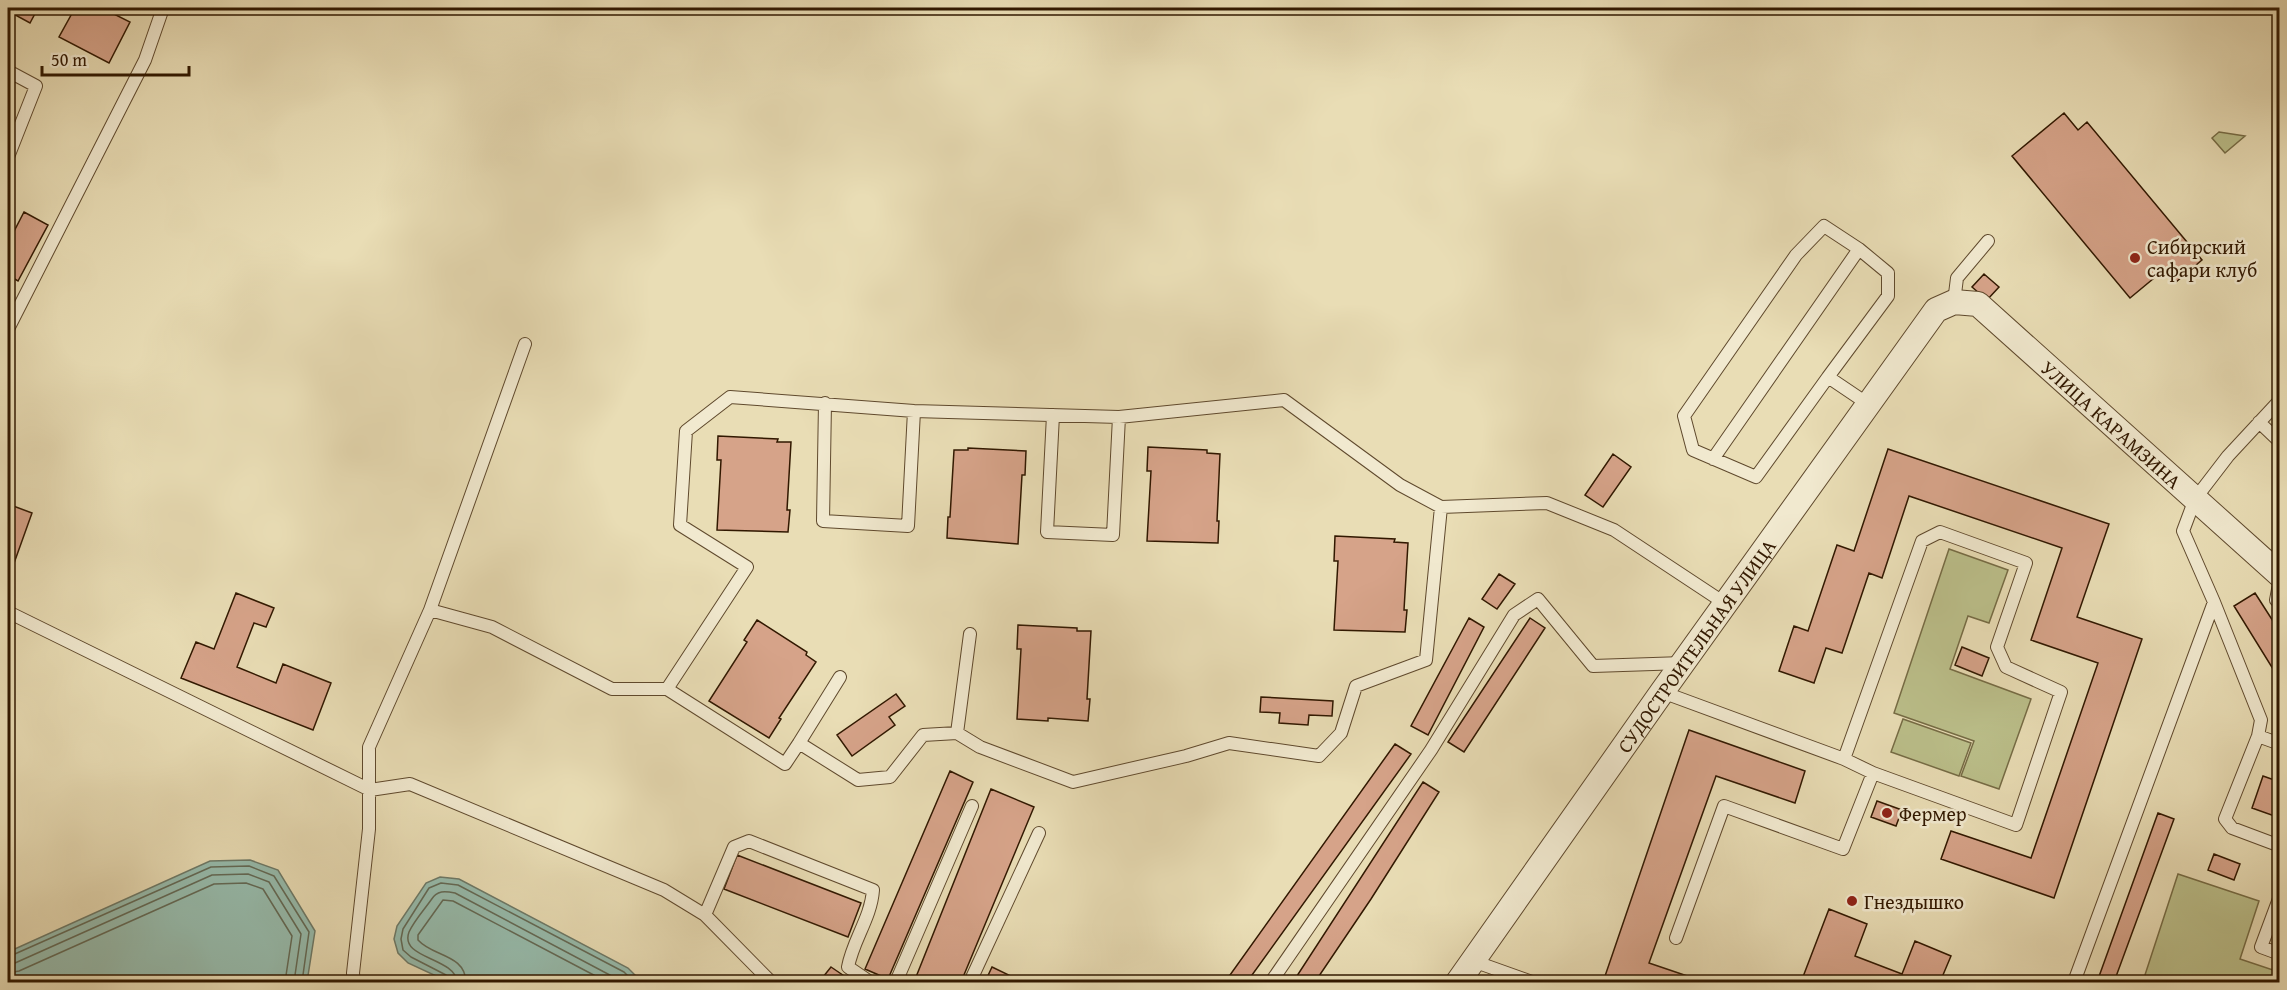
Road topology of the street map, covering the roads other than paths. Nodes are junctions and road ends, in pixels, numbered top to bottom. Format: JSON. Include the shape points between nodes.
{"nodes":[{"id":1,"x":163,"y":8,"type":"edge"},
{"id":2,"x":8,"y":71,"type":"edge"},
{"id":3,"x":8,"y":157,"type":"edge"},
{"id":4,"x":1988,"y":241,"type":"dead end"},
{"id":5,"x":1858,"y":249,"type":"junction"},
{"id":6,"x":1945,"y":306,"type":"junction"},
{"id":7,"x":8,"y":329,"type":"edge"},
{"id":8,"x":525,"y":344,"type":"dead end"},
{"id":9,"x":1828,"y":377,"type":"junction"},
{"id":10,"x":2280,"y":400,"type":"edge"},
{"id":11,"x":825,"y":403,"type":"junction"},
{"id":12,"x":1868,"y":404,"type":"junction"},
{"id":13,"x":914,"y":411,"type":"junction"},
{"id":14,"x":1053,"y":416,"type":"junction"},
{"id":15,"x":1119,"y":417,"type":"junction"},
{"id":16,"x":2259,"y":422,"type":"junction"},
{"id":17,"x":2280,"y":442,"type":"edge"},
{"id":18,"x":1713,"y":459,"type":"junction"},
{"id":19,"x":2195,"y":499,"type":"junction"},
{"id":20,"x":1441,"y":507,"type":"junction"},
{"id":21,"x":2280,"y":577,"type":"edge"},
{"id":22,"x":2214,"y":602,"type":"junction"},
{"id":23,"x":1726,"y":604,"type":"junction"},
{"id":24,"x":2280,"y":604,"type":"edge"},
{"id":25,"x":430,"y":610,"type":"junction"},
{"id":26,"x":8,"y":612,"type":"edge"},
{"id":27,"x":970,"y":634,"type":"dead end"},
{"id":28,"x":1683,"y":663,"type":"junction"},
{"id":29,"x":840,"y":677,"type":"dead end"},
{"id":30,"x":667,"y":689,"type":"junction"},
{"id":31,"x":1662,"y":692,"type":"junction"},
{"id":32,"x":957,"y":733,"type":"junction"},
{"id":33,"x":2258,"y":736,"type":"junction"},
{"id":34,"x":798,"y":743,"type":"junction"},
{"id":35,"x":2280,"y":744,"type":"edge"},
{"id":36,"x":1844,"y":759,"type":"junction"},
{"id":37,"x":1872,"y":773,"type":"junction"},
{"id":38,"x":370,"y":790,"type":"junction"},
{"id":39,"x":972,"y":806,"type":"dead end"},
{"id":40,"x":1040,"y":833,"type":"dead end"},
{"id":41,"x":2280,"y":846,"type":"edge"},
{"id":42,"x":2280,"y":896,"type":"edge"},
{"id":43,"x":705,"y":915,"type":"junction"},
{"id":44,"x":1676,"y":938,"type":"dead end"},
{"id":45,"x":2280,"y":954,"type":"edge"},
{"id":46,"x":1473,"y":961,"type":"junction"},
{"id":47,"x":354,"y":982,"type":"edge"},
{"id":48,"x":771,"y":982,"type":"edge"},
{"id":49,"x":870,"y":982,"type":"edge"},
{"id":50,"x":896,"y":982,"type":"edge"},
{"id":51,"x":970,"y":982,"type":"edge"},
{"id":52,"x":1271,"y":982,"type":"edge"},
{"id":53,"x":1458,"y":982,"type":"edge"},
{"id":54,"x":1532,"y":982,"type":"edge"},
{"id":55,"x":2074,"y":982,"type":"edge"}],
"edges":[{"from":1,"to":7,"type":"lane","via":[[145,60]]},
{"from":2,"to":3,"type":"lane","via":[[36,86]]},
{"from":4,"to":6,"type":"lane","via":[[1957,278]]},
{"from":5,"to":9,"type":"lane","via":[[1888,273],[1887,296]]},
{"from":5,"to":18,"type":"lane"},
{"from":5,"to":18,"type":"lane","via":[[1824,226],[1796,255],[1684,416],[1693,450]]},
{"from":6,"to":12,"type":"street","name":"СУДОСТРОИТЕЛЬНАЯ УЛИЦА"},
{"from":6,"to":19,"type":"street","name":"УЛИЦА КАРАМЗИНА","via":[[1978,304]]},
{"from":8,"to":25,"type":"lane"},
{"from":9,"to":12,"type":"lane"},
{"from":9,"to":18,"type":"lane","via":[[1756,477]]},
{"from":10,"to":16,"type":"lane"},
{"from":11,"to":13,"type":"lane"},
{"from":11,"to":13,"type":"lane","via":[[823,521],[908,526]]},
{"from":11,"to":30,"type":"lane","via":[[730,397],[686,431],[680,525],[747,567]]},
{"from":12,"to":23,"type":"street","name":"СУДОСТРОИТЕЛЬНАЯ УЛИЦА"},
{"from":13,"to":14,"type":"lane"},
{"from":14,"to":15,"type":"lane"},
{"from":14,"to":15,"type":"lane","via":[[1047,532],[1113,536]]},
{"from":15,"to":20,"type":"lane","via":[[1284,400],[1400,485]]},
{"from":16,"to":17,"type":"lane"},
{"from":16,"to":19,"type":"lane"},
{"from":19,"to":21,"type":"street","name":"УЛИЦА КАРАМЗИНА"},
{"from":19,"to":22,"type":"lane","via":[[2183,531]]},
{"from":20,"to":23,"type":"lane","via":[[1547,504],[1614,530]]},
{"from":20,"to":32,"type":"lane","via":[[1426,660],[1356,686],[1341,733],[1319,756],[1229,743],[1073,782],[980,747]]},
{"from":21,"to":24,"type":"lane","via":[[2276,600]]},
{"from":22,"to":33,"type":"lane","via":[[2261,720]]},
{"from":22,"to":55,"type":"lane"},
{"from":23,"to":28,"type":"street","name":"СУДОСТРОИТЕЛЬНАЯ УЛИЦА"},
{"from":25,"to":30,"type":"lane","via":[[492,627],[612,689]]},
{"from":25,"to":38,"type":"lane","via":[[369,747]]},
{"from":26,"to":38,"type":"lane"},
{"from":27,"to":32,"type":"lane"},
{"from":28,"to":31,"type":"street","name":"СУДОСТРОИТЕЛЬНАЯ УЛИЦА"},
{"from":28,"to":52,"type":"lane","via":[[1593,666],[1538,599],[1514,615],[1431,750]]},
{"from":29,"to":34,"type":"lane"},
{"from":30,"to":34,"type":"lane","via":[[785,764]]},
{"from":31,"to":36,"type":"lane"},
{"from":31,"to":46,"type":"street","name":"СУДОСТРОИТЕЛЬНАЯ УЛИЦА"},
{"from":32,"to":34,"type":"lane","via":[[923,735],[890,777],[858,780]]},
{"from":33,"to":35,"type":"lane"},
{"from":33,"to":41,"type":"lane","via":[[2224,819],[2232,828]]},
{"from":36,"to":37,"type":"lane"},
{"from":36,"to":37,"type":"lane","via":[[1922,542],[1940,532],[2026,563],[1997,648],[2006,667],[2061,692],[2016,825]]},
{"from":37,"to":44,"type":"lane","via":[[1843,849],[1724,806]]},
{"from":38,"to":43,"type":"lane","via":[[410,784],[664,890]]},
{"from":38,"to":47,"type":"lane"},
{"from":39,"to":50,"type":"lane"},
{"from":40,"to":51,"type":"lane"},
{"from":42,"to":45,"type":"lane","via":[[2261,947]]},
{"from":43,"to":48,"type":"lane"},
{"from":43,"to":49,"type":"lane","via":[[734,847],[749,841],[873,890],[872,904],[848,967]]},
{"from":46,"to":53,"type":"street","name":"СУДОСТРОИТЕЛЬНАЯ УЛИЦА"},
{"from":46,"to":54,"type":"lane"}]}
